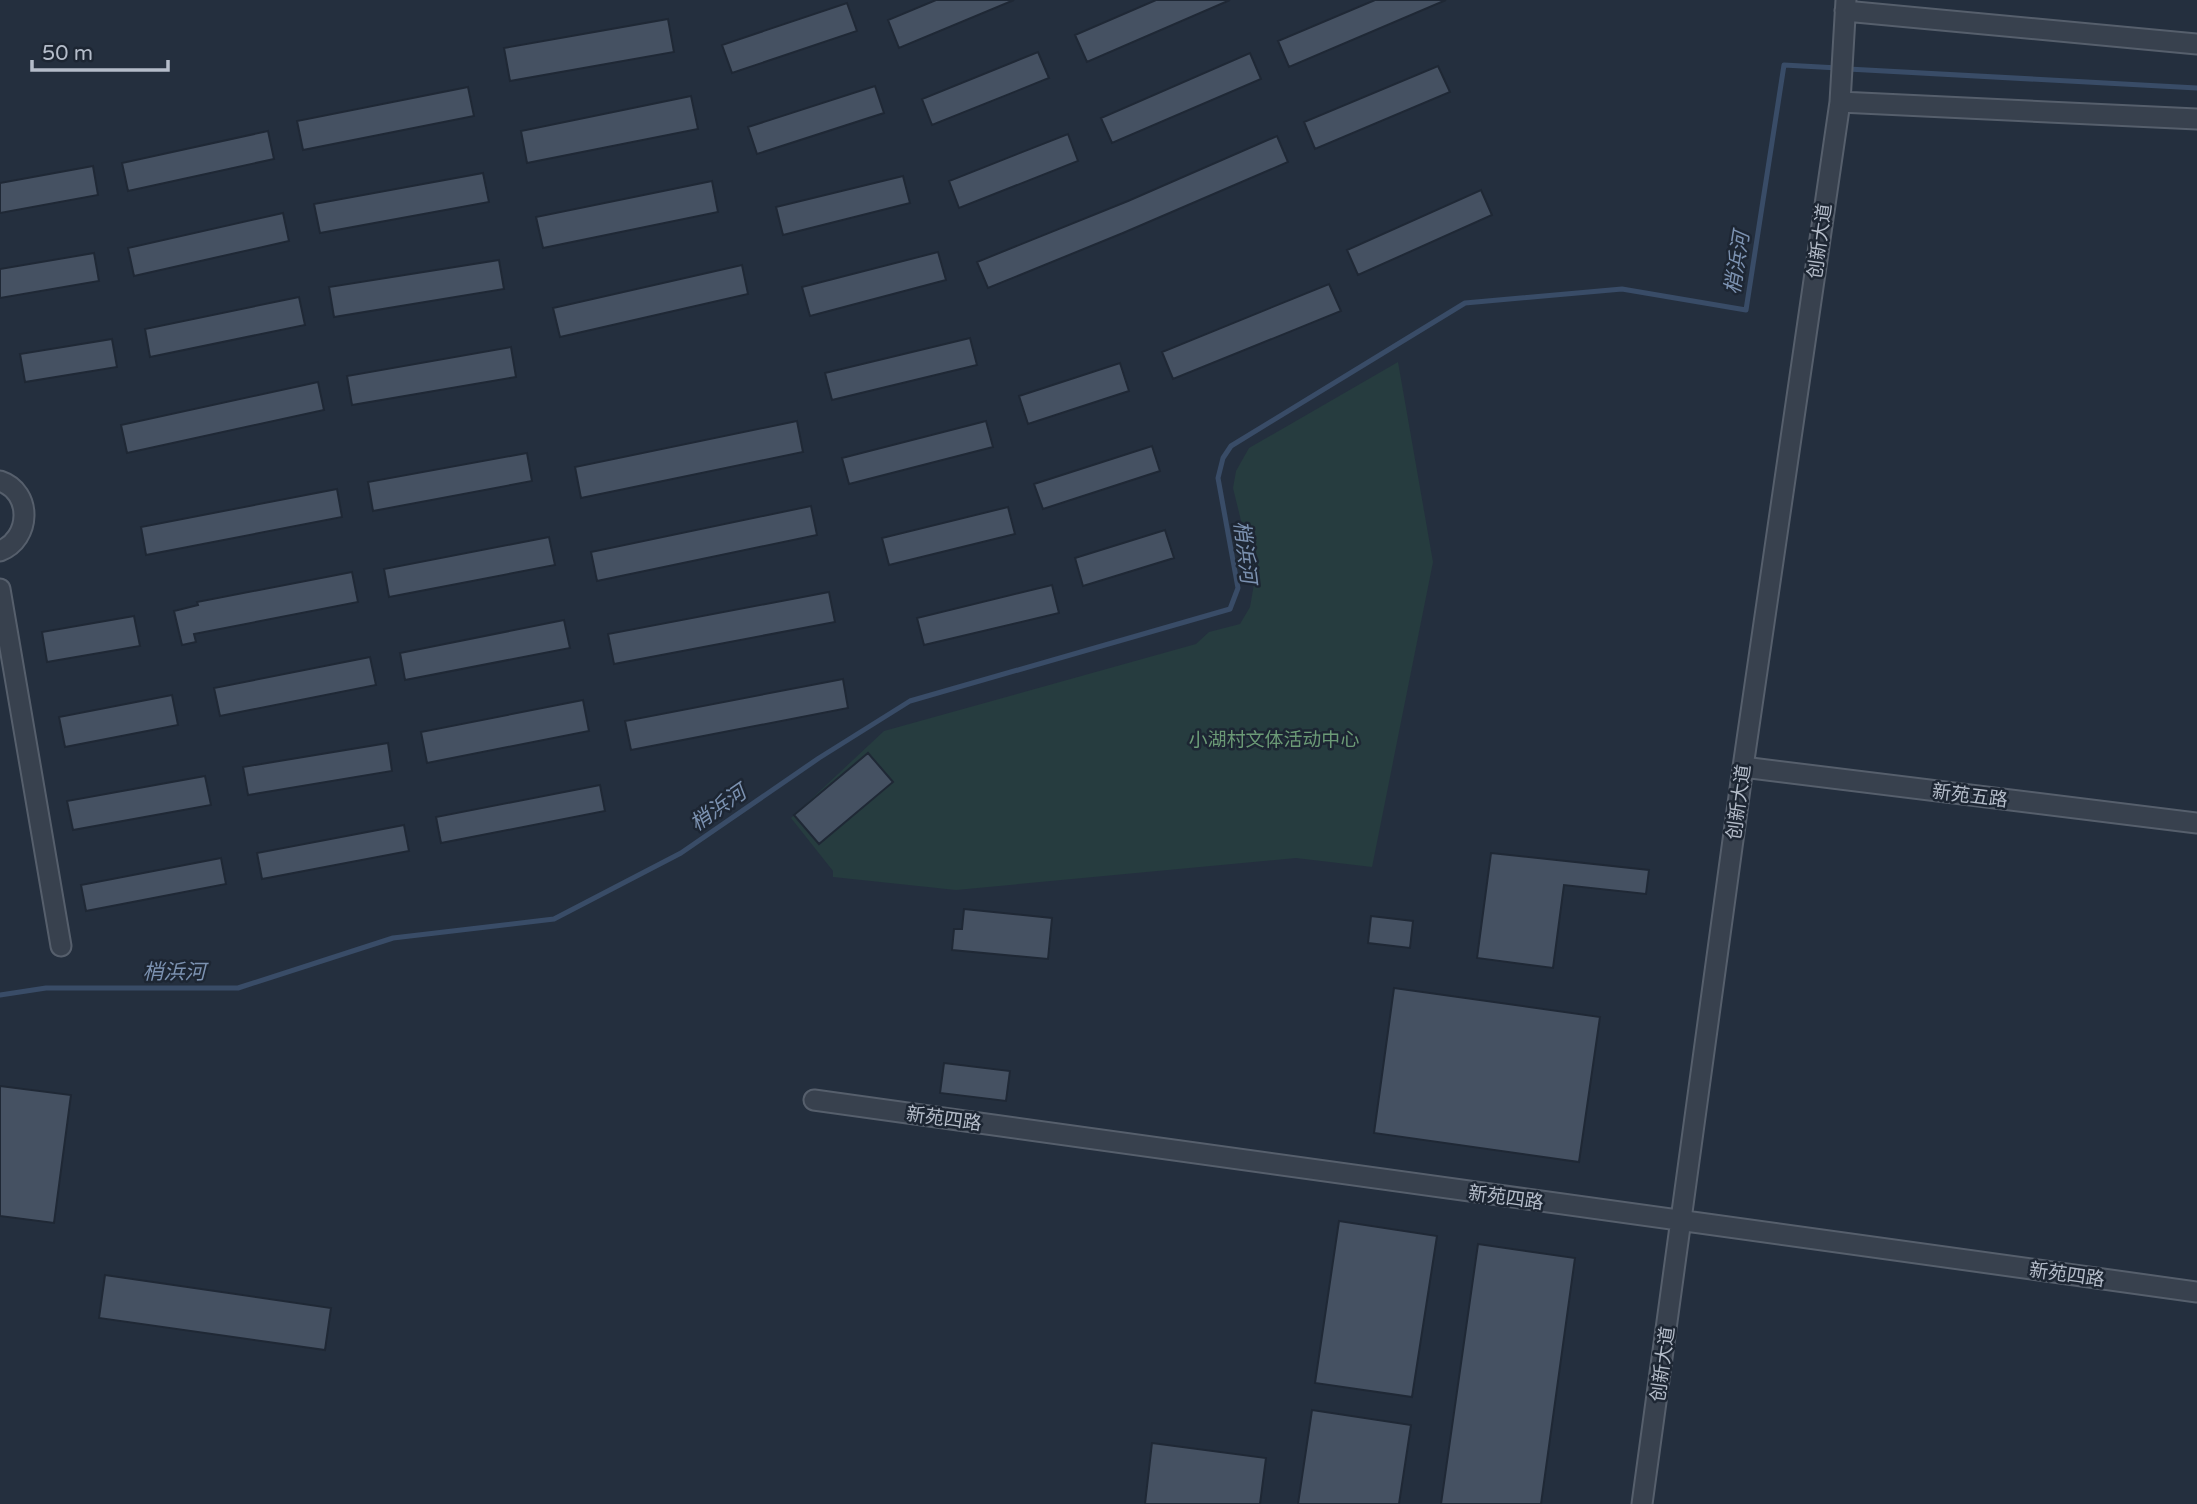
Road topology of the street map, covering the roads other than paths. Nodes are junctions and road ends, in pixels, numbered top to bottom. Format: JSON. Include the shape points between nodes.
{"nodes":[{"id":1,"x":1846,"y":5,"type":"edge"},
{"id":2,"x":2197,"y":44,"type":"edge"},
{"id":3,"x":1840,"y":102,"type":"junction"},
{"id":4,"x":2197,"y":119,"type":"edge"},
{"id":5,"x":0,"y":481,"type":"edge"},
{"id":6,"x":0,"y":551,"type":"edge"},
{"id":7,"x":0,"y":589,"type":"edge"},
{"id":8,"x":1743,"y":767,"type":"junction"},
{"id":9,"x":2197,"y":823,"type":"edge"},
{"id":10,"x":61,"y":946,"type":"dead end"},
{"id":11,"x":814,"y":1100,"type":"dead end"},
{"id":12,"x":1681,"y":1222,"type":"junction"},
{"id":13,"x":2197,"y":1292,"type":"edge"},
{"id":14,"x":1642,"y":1504,"type":"edge"}],
"edges":[{"from":1,"to":2,"type":"street"},
{"from":1,"to":3,"type":"street","name":"创新大道"},
{"from":3,"to":4,"type":"street"},
{"from":3,"to":8,"type":"street","name":"创新大道"},
{"from":5,"to":6,"type":"street","via":[[16,491],[25,515],[16,540]]},
{"from":7,"to":10,"type":"street"},
{"from":8,"to":9,"type":"street","name":"新苑五路"},
{"from":8,"to":12,"type":"street","name":"创新大道"},
{"from":11,"to":12,"type":"street","name":"新苑四路"},
{"from":12,"to":13,"type":"street","name":"新苑四路"},
{"from":12,"to":14,"type":"street","name":"创新大道"}]}
